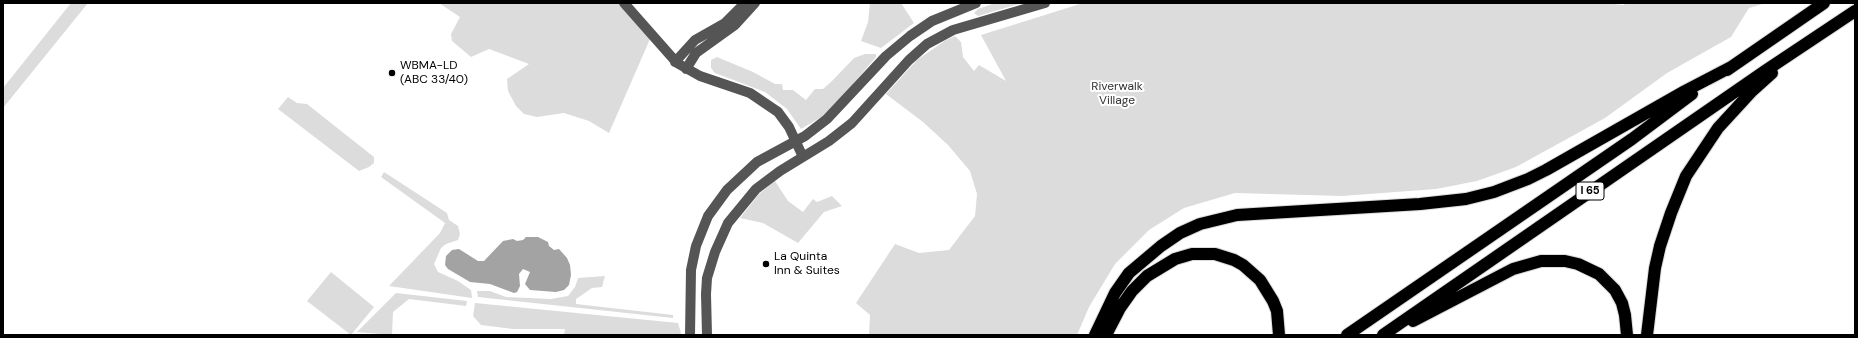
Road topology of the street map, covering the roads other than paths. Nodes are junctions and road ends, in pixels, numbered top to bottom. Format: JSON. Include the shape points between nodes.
{"nodes":[{"id":1,"x":624,"y":3,"type":"edge"},
{"id":2,"x":744,"y":3,"type":"edge"},
{"id":3,"x":755,"y":3,"type":"edge"},
{"id":4,"x":976,"y":3,"type":"edge"},
{"id":5,"x":1045,"y":3,"type":"edge"},
{"id":6,"x":1824,"y":3,"type":"edge"},
{"id":7,"x":961,"y":5,"type":"edge"},
{"id":8,"x":1855,"y":11,"type":"edge"},
{"id":9,"x":965,"y":26,"type":"junction"},
{"id":10,"x":1790,"y":56,"type":"junction"},
{"id":11,"x":675,"y":62,"type":"junction"},
{"id":12,"x":1733,"y":66,"type":"junction"},
{"id":13,"x":686,"y":69,"type":"junction"},
{"id":14,"x":796,"y":140,"type":"junction"},
{"id":15,"x":803,"y":157,"type":"junction"},
{"id":16,"x":1650,"y":311,"type":"junction"},
{"id":17,"x":1387,"y":332,"type":"edge"},
{"id":18,"x":690,"y":335,"type":"edge"},
{"id":19,"x":707,"y":335,"type":"edge"},
{"id":20,"x":1095,"y":335,"type":"edge"},
{"id":21,"x":1106,"y":335,"type":"edge"},
{"id":22,"x":1279,"y":335,"type":"edge"},
{"id":23,"x":1348,"y":335,"type":"edge"},
{"id":24,"x":1627,"y":335,"type":"edge"},
{"id":25,"x":1647,"y":335,"type":"edge"},
{"id":26,"x":1655,"y":335,"type":"edge"}],
"edges":[{"from":1,"to":11,"type":"street"},
{"from":2,"to":11,"type":"street","via":[[725,23],[695,40]]},
{"from":3,"to":13,"type":"street","via":[[735,25],[696,53]]},
{"from":4,"to":7,"type":"street"},
{"from":5,"to":9,"type":"street"},
{"from":6,"to":12,"type":"highway","number":"I 65"},
{"from":7,"to":9,"type":"street"},
{"from":7,"to":14,"type":"street","via":[[902,42],[827,119]]},
{"from":8,"to":10,"type":"highway","number":"I 65"},
{"from":9,"to":15,"type":"street","via":[[941,35],[922,48],[852,123]]},
{"from":10,"to":16,"type":"highway","via":[[1726,117],[1686,176],[1670,212],[1660,246]]},
{"from":10,"to":17,"type":"highway","number":"I 65"},
{"from":11,"to":13,"type":"street"},
{"from":12,"to":20,"type":"highway","via":[[1540,173],[1494,192],[1466,199],[1420,204],[1237,215],[1200,224],[1161,246],[1129,273],[1115,293]]},
{"from":12,"to":23,"type":"highway","number":"I 65"},
{"from":13,"to":14,"type":"street","via":[[763,100],[783,117]]},
{"from":14,"to":15,"type":"street"},
{"from":14,"to":18,"type":"street","via":[[757,162],[740,175],[708,216],[698,241],[691,270]]},
{"from":15,"to":19,"type":"street","via":[[774,174],[756,189],[728,223],[707,278]]},
{"from":16,"to":25,"type":"highway"},
{"from":16,"to":26,"type":"highway"},
{"from":17,"to":24,"type":"highway","via":[[1431,313],[1513,269],[1553,260],[1578,264],[1599,274],[1607,282],[1622,303]]},
{"from":21,"to":22,"type":"highway","via":[[1120,308],[1147,276],[1175,259],[1192,254],[1215,254],[1234,260],[1252,271],[1273,301],[1277,311]]}]}
